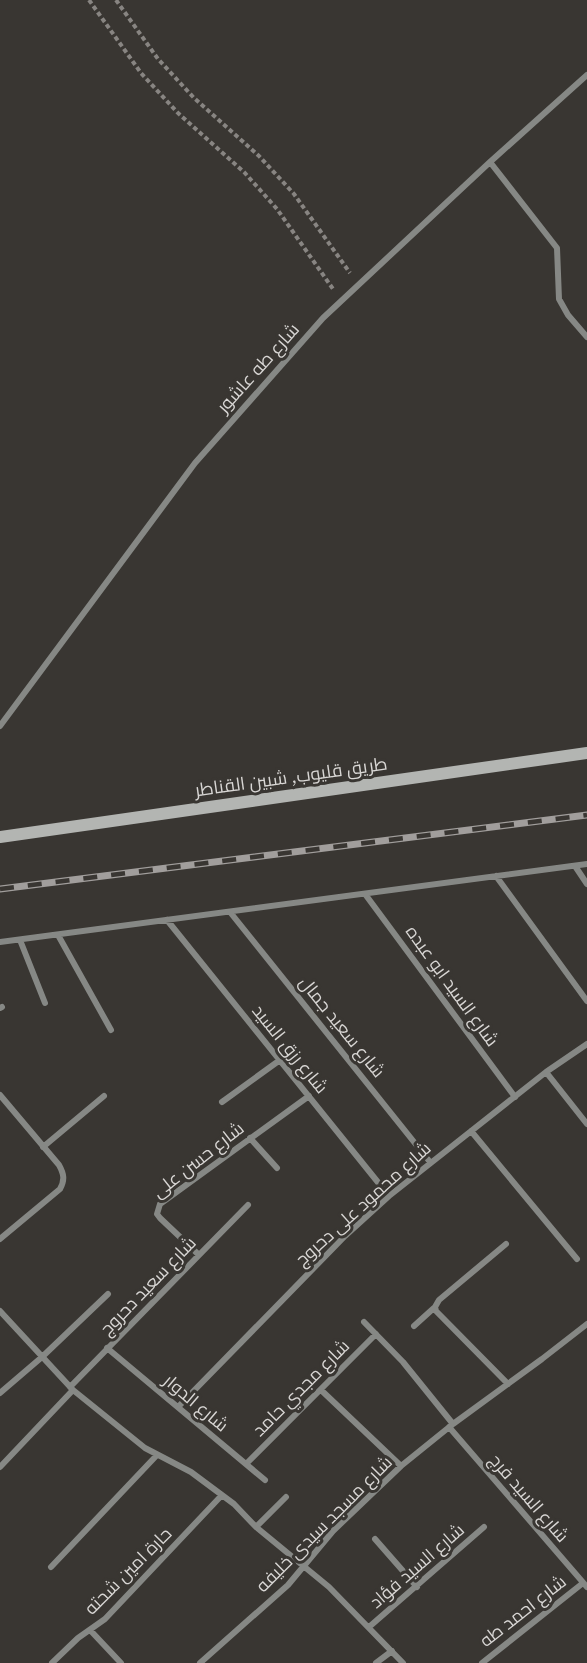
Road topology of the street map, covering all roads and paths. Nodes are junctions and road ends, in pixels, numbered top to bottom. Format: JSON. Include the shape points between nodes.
{"nodes":[{"id":1,"x":89,"y":0,"type":"edge"},
{"id":2,"x":116,"y":0,"type":"edge"},
{"id":3,"x":587,"y":75,"type":"edge"},
{"id":4,"x":490,"y":162,"type":"junction"},
{"id":5,"x":358,"y":283,"type":"junction"},
{"id":6,"x":341,"y":299,"type":"junction"},
{"id":7,"x":587,"y":337,"type":"edge"},
{"id":8,"x":0,"y":726,"type":"edge"},
{"id":9,"x":587,"y":753,"type":"edge"},
{"id":10,"x":0,"y":837,"type":"edge"},
{"id":11,"x":587,"y":864,"type":"edge"},
{"id":12,"x":575,"y":866,"type":"junction"},
{"id":13,"x":496,"y":876,"type":"junction"},
{"id":14,"x":587,"y":884,"type":"edge"},
{"id":15,"x":365,"y":894,"type":"junction"},
{"id":16,"x":230,"y":912,"type":"junction"},
{"id":17,"x":167,"y":920,"type":"junction"},
{"id":18,"x":58,"y":934,"type":"junction"},
{"id":19,"x":20,"y":940,"type":"junction"},
{"id":20,"x":0,"y":942,"type":"edge"},
{"id":21,"x":587,"y":1001,"type":"edge"},
{"id":22,"x":45,"y":1003,"type":"dead end"},
{"id":23,"x":111,"y":1030,"type":"dead end"},
{"id":24,"x":587,"y":1044,"type":"edge"},
{"id":25,"x":280,"y":1060,"type":"junction"},
{"id":26,"x":546,"y":1072,"type":"junction"},
{"id":27,"x":0,"y":1095,"type":"edge"},
{"id":28,"x":104,"y":1096,"type":"dead end"},
{"id":29,"x":309,"y":1096,"type":"junction"},
{"id":30,"x":515,"y":1097,"type":"junction"},
{"id":31,"x":222,"y":1102,"type":"dead end"},
{"id":32,"x":587,"y":1124,"type":"edge"},
{"id":33,"x":471,"y":1131,"type":"junction"},
{"id":34,"x":250,"y":1138,"type":"junction"},
{"id":35,"x":43,"y":1147,"type":"junction"},
{"id":36,"x":430,"y":1162,"type":"junction"},
{"id":37,"x":276,"y":1168,"type":"dead end"},
{"id":38,"x":389,"y":1196,"type":"junction"},
{"id":39,"x":248,"y":1205,"type":"dead end"},
{"id":40,"x":0,"y":1239,"type":"edge"},
{"id":41,"x":506,"y":1244,"type":"dead end"},
{"id":42,"x":199,"y":1255,"type":"junction"},
{"id":43,"x":577,"y":1259,"type":"dead end"},
{"id":44,"x":108,"y":1294,"type":"dead end"},
{"id":45,"x":435,"y":1307,"type":"junction"},
{"id":46,"x":0,"y":1311,"type":"edge"},
{"id":47,"x":364,"y":1322,"type":"dead end"},
{"id":48,"x":414,"y":1326,"type":"dead end"},
{"id":49,"x":586,"y":1327,"type":"edge"},
{"id":50,"x":376,"y":1334,"type":"junction"},
{"id":51,"x":107,"y":1348,"type":"junction"},
{"id":52,"x":42,"y":1357,"type":"junction"},
{"id":53,"x":508,"y":1384,"type":"junction"},
{"id":54,"x":71,"y":1388,"type":"junction"},
{"id":55,"x":321,"y":1390,"type":"junction"},
{"id":56,"x":0,"y":1393,"type":"edge"},
{"id":57,"x":178,"y":1407,"type":"junction"},
{"id":58,"x":451,"y":1425,"type":"junction"},
{"id":59,"x":157,"y":1455,"type":"junction"},
{"id":60,"x":246,"y":1464,"type":"junction"},
{"id":61,"x":401,"y":1466,"type":"junction"},
{"id":62,"x":0,"y":1467,"type":"edge"},
{"id":63,"x":266,"y":1480,"type":"dead end"},
{"id":64,"x":222,"y":1495,"type":"junction"},
{"id":65,"x":286,"y":1497,"type":"dead end"},
{"id":66,"x":256,"y":1527,"type":"junction"},
{"id":67,"x":484,"y":1527,"type":"dead end"},
{"id":68,"x":375,"y":1539,"type":"dead end"},
{"id":69,"x":51,"y":1567,"type":"dead end"},
{"id":70,"x":304,"y":1567,"type":"junction"},
{"id":71,"x":585,"y":1585,"type":"edge"},
{"id":72,"x":417,"y":1587,"type":"junction"},
{"id":73,"x":369,"y":1627,"type":"junction"},
{"id":74,"x":90,"y":1630,"type":"junction"},
{"id":75,"x":392,"y":1651,"type":"junction"},
{"id":76,"x":52,"y":1663,"type":"edge"},
{"id":77,"x":121,"y":1663,"type":"edge"},
{"id":78,"x":200,"y":1663,"type":"edge"},
{"id":79,"x":376,"y":1663,"type":"edge"},
{"id":80,"x":403,"y":1663,"type":"edge"},
{"id":81,"x":482,"y":1663,"type":"edge"}],
"edges":[{"from":1,"to":6,"type":"path","via":[[141,73],[277,209]]},
{"from":2,"to":5,"type":"path","via":[[187,90],[259,156],[294,195]]},
{"from":3,"to":4,"type":"street","name":"شارع طه عاشور"},
{"from":4,"to":5,"type":"street","name":"شارع طه عاشور"},
{"from":4,"to":7,"type":"street","via":[[557,248],[559,299]]},
{"from":5,"to":6,"type":"street","name":"شارع طه عاشور"},
{"from":6,"to":8,"type":"street","name":"شارع طه عاشور","via":[[195,463]]},
{"from":9,"to":10,"type":"main road","name":"طريق قليوب, شبين القناطر"},
{"from":11,"to":12,"type":"street"},
{"from":12,"to":13,"type":"street"},
{"from":12,"to":14,"type":"street"},
{"from":13,"to":15,"type":"street"},
{"from":13,"to":21,"type":"street"},
{"from":15,"to":16,"type":"street"},
{"from":15,"to":30,"type":"street","name":"شارع السيد ابو عبده"},
{"from":16,"to":17,"type":"street"},
{"from":16,"to":36,"type":"street","name":"شارع سعيد جمال"},
{"from":17,"to":18,"type":"street"},
{"from":17,"to":25,"type":"street","name":"شارع رزق السيد"},
{"from":18,"to":19,"type":"street"},
{"from":18,"to":23,"type":"street"},
{"from":19,"to":20,"type":"street"},
{"from":19,"to":22,"type":"street"},
{"from":24,"to":26,"type":"street","name":"شارع محمود على دحروج"},
{"from":25,"to":29,"type":"street","name":"شارع رزق السيد"},
{"from":25,"to":31,"type":"street"},
{"from":26,"to":30,"type":"street","name":"شارع محمود على دحروج"},
{"from":26,"to":32,"type":"street"},
{"from":27,"to":35,"type":"street"},
{"from":28,"to":35,"type":"street"},
{"from":29,"to":34,"type":"street","name":"شارع حسن على"},
{"from":29,"to":38,"type":"street","name":"شارع رزق السيد"},
{"from":30,"to":33,"type":"street","name":"شارع محمود على دحروج"},
{"from":33,"to":36,"type":"street","name":"شارع محمود على دحروج"},
{"from":33,"to":43,"type":"street"},
{"from":34,"to":37,"type":"street"},
{"from":34,"to":42,"type":"street","name":"شارع حسن على","via":[[157,1209],[160,1218]]},
{"from":35,"to":40,"type":"street","via":[[59,1165],[64,1182],[60,1190]]},
{"from":36,"to":38,"type":"street","name":"شارع محمود على دحروج"},
{"from":38,"to":57,"type":"street","name":"شارع محمود على دحروج"},
{"from":39,"to":42,"type":"street","name":"شارع سعيد دحروج"},
{"from":41,"to":45,"type":"street"},
{"from":42,"to":51,"type":"street","name":"شارع سعيد دحروج"},
{"from":44,"to":52,"type":"street"},
{"from":45,"to":48,"type":"street"},
{"from":45,"to":53,"type":"street"},
{"from":46,"to":52,"type":"street"},
{"from":47,"to":50,"type":"street","name":"شارع السيد فرج"},
{"from":49,"to":53,"type":"street","name":"شارع مسجد سيدى خليفه"},
{"from":50,"to":55,"type":"street","name":"شارع مجدي حامد"},
{"from":50,"to":58,"type":"street","name":"شارع السيد فرج","via":[[429,1392]]},
{"from":51,"to":54,"type":"street","name":"شارع سعيد دحروج"},
{"from":51,"to":57,"type":"street","name":"شارع الدوار"},
{"from":52,"to":54,"type":"street"},
{"from":52,"to":56,"type":"street"},
{"from":53,"to":58,"type":"street","name":"شارع مسجد سيدى خليفه"},
{"from":54,"to":59,"type":"street"},
{"from":54,"to":62,"type":"street","name":"شارع سعيد دحروج"},
{"from":55,"to":60,"type":"street","name":"شارع مجدي حامد"},
{"from":55,"to":61,"type":"street"},
{"from":57,"to":60,"type":"street","name":"شارع الدوار"},
{"from":58,"to":61,"type":"street","name":"شارع مسجد سيدى خليفه"},
{"from":58,"to":71,"type":"street","name":"شارع السيد فرج"},
{"from":59,"to":64,"type":"street","via":[[191,1472]]},
{"from":59,"to":69,"type":"street"},
{"from":60,"to":63,"type":"street","name":"شارع الدوار"},
{"from":61,"to":70,"type":"street","name":"شارع مسجد سيدى خليفه","via":[[333,1531]]},
{"from":64,"to":66,"type":"street"},
{"from":64,"to":74,"type":"street","name":"حارة امين شحته","via":[[120,1605]]},
{"from":65,"to":66,"type":"street"},
{"from":66,"to":70,"type":"street"},
{"from":67,"to":72,"type":"street","name":"شارع السيد فؤاد"},
{"from":68,"to":72,"type":"street"},
{"from":70,"to":73,"type":"street"},
{"from":70,"to":78,"type":"street","name":"شارع مسجد سيدى خليفه"},
{"from":71,"to":81,"type":"street","name":"شارع احمد طه"},
{"from":72,"to":73,"type":"street","name":"شارع السيد فؤاد"},
{"from":73,"to":75,"type":"street"},
{"from":74,"to":76,"type":"street","name":"حارة امين شحته"},
{"from":74,"to":77,"type":"street"},
{"from":75,"to":79,"type":"street"},
{"from":75,"to":80,"type":"street"}]}
